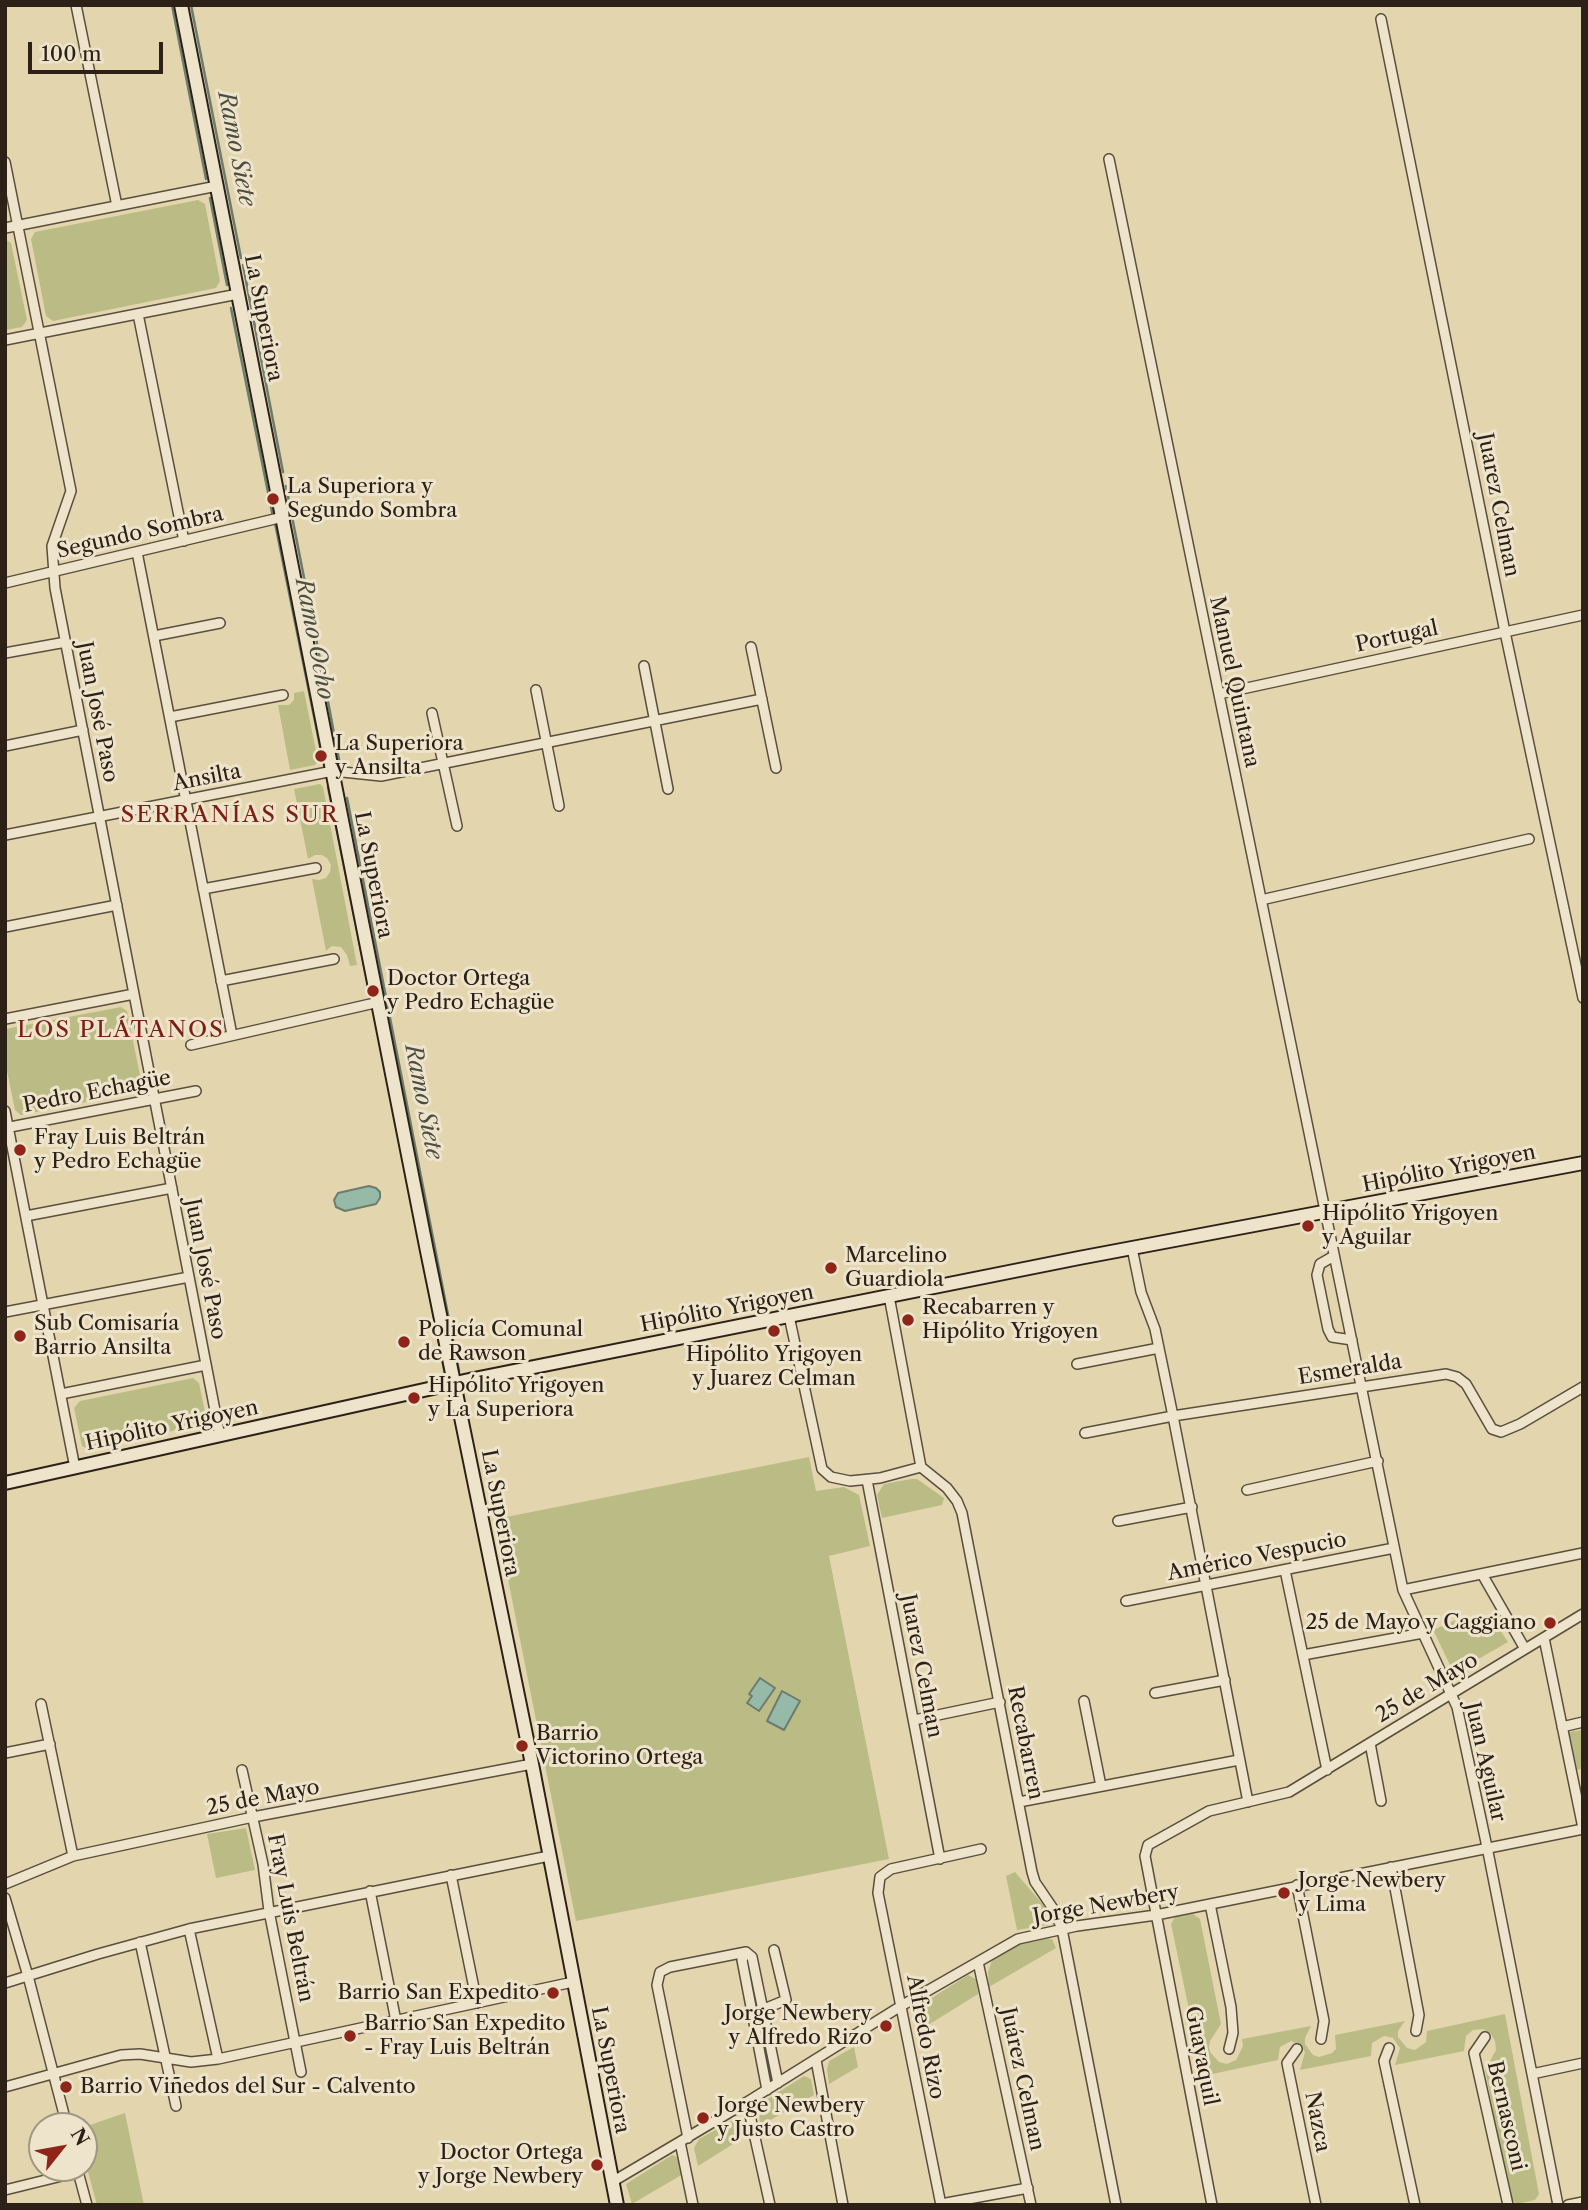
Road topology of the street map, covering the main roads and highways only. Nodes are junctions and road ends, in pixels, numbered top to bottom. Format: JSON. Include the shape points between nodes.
{"nodes":[{"id":1,"x":181,"y":5,"type":"edge"},
{"id":2,"x":1583,"y":1163,"type":"edge"},
{"id":3,"x":455,"y":1383,"type":"junction"},
{"id":4,"x":5,"y":1483,"type":"edge"},
{"id":5,"x":617,"y":2205,"type":"edge"}],
"edges":[{"from":1,"to":3,"type":"main road","name":"La Superiora"},
{"from":2,"to":3,"type":"main road","name":"Hipólito Yrigoyen"},
{"from":3,"to":4,"type":"main road","name":"Hipólito Yrigoyen"},
{"from":3,"to":5,"type":"main road","name":"La Superiora"}]}
